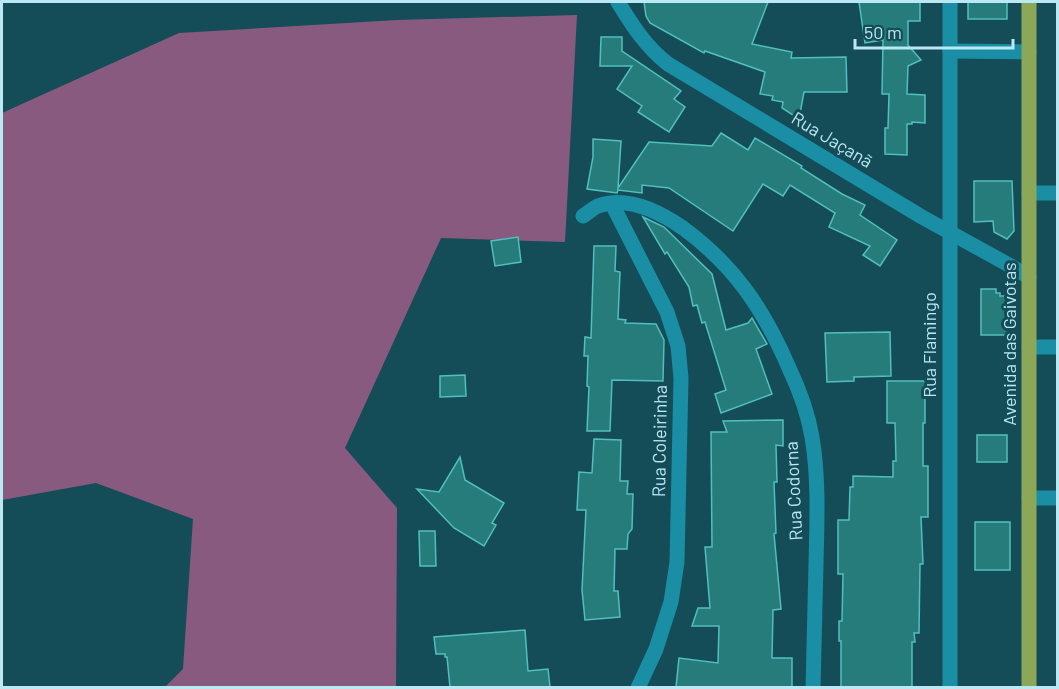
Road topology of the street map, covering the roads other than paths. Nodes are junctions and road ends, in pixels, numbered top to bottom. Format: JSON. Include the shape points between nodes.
{"nodes":[{"id":1,"x":618,"y":2,"type":"edge"},
{"id":2,"x":627,"y":2,"type":"edge"},
{"id":3,"x":950,"y":2,"type":"edge"},
{"id":4,"x":1029,"y":2,"type":"edge"},
{"id":5,"x":629,"y":19,"type":"junction"},
{"id":6,"x":950,"y":51,"type":"junction"},
{"id":7,"x":1029,"y":52,"type":"junction"},
{"id":8,"x":1029,"y":193,"type":"junction"},
{"id":9,"x":1058,"y":193,"type":"edge"},
{"id":10,"x":612,"y":204,"type":"junction"},
{"id":11,"x":583,"y":216,"type":"dead end"},
{"id":12,"x":950,"y":232,"type":"junction"},
{"id":13,"x":1029,"y":277,"type":"junction"},
{"id":14,"x":1029,"y":347,"type":"junction"},
{"id":15,"x":1058,"y":347,"type":"edge"},
{"id":16,"x":1029,"y":498,"type":"junction"},
{"id":17,"x":1058,"y":498,"type":"edge"},
{"id":18,"x":638,"y":687,"type":"edge"},
{"id":19,"x":813,"y":687,"type":"edge"},
{"id":20,"x":950,"y":687,"type":"edge"},
{"id":21,"x":1029,"y":687,"type":"edge"}],
"edges":[{"from":1,"to":5,"type":"street","name":"Rua Jaçanã"},
{"from":2,"to":5,"type":"street","name":"Rua Jaçanã"},
{"from":3,"to":6,"type":"street","name":"Rua Flamingo"},
{"from":4,"to":7,"type":"main road","name":"Avenida das Gaivotas"},
{"from":5,"to":12,"type":"street","name":"Rua Jaçanã","via":[[642,39],[668,64]]},
{"from":6,"to":7,"type":"street"},
{"from":6,"to":12,"type":"street","name":"Rua Flamingo"},
{"from":7,"to":8,"type":"main road","name":"Avenida das Gaivotas"},
{"from":8,"to":9,"type":"street"},
{"from":8,"to":13,"type":"main road","name":"Avenida das Gaivotas"},
{"from":10,"to":11,"type":"street","name":"Rua Codorna","via":[[599,206]]},
{"from":10,"to":18,"type":"street","name":"Rua Coleirinha","via":[[667,312],[678,346],[681,378],[677,562],[671,602],[656,649]]},
{"from":10,"to":19,"type":"street","name":"Rua Codorna","via":[[634,204],[666,216],[697,238],[755,302],[776,337],[798,388],[812,435],[817,489]]},
{"from":12,"to":13,"type":"street","name":"Rua Jaçanã"},
{"from":12,"to":20,"type":"street","name":"Rua Flamingo"},
{"from":13,"to":14,"type":"main road","name":"Avenida das Gaivotas"},
{"from":14,"to":15,"type":"street"},
{"from":14,"to":16,"type":"main road","name":"Avenida das Gaivotas"},
{"from":16,"to":17,"type":"street"},
{"from":16,"to":21,"type":"main road","name":"Avenida das Gaivotas"}]}
